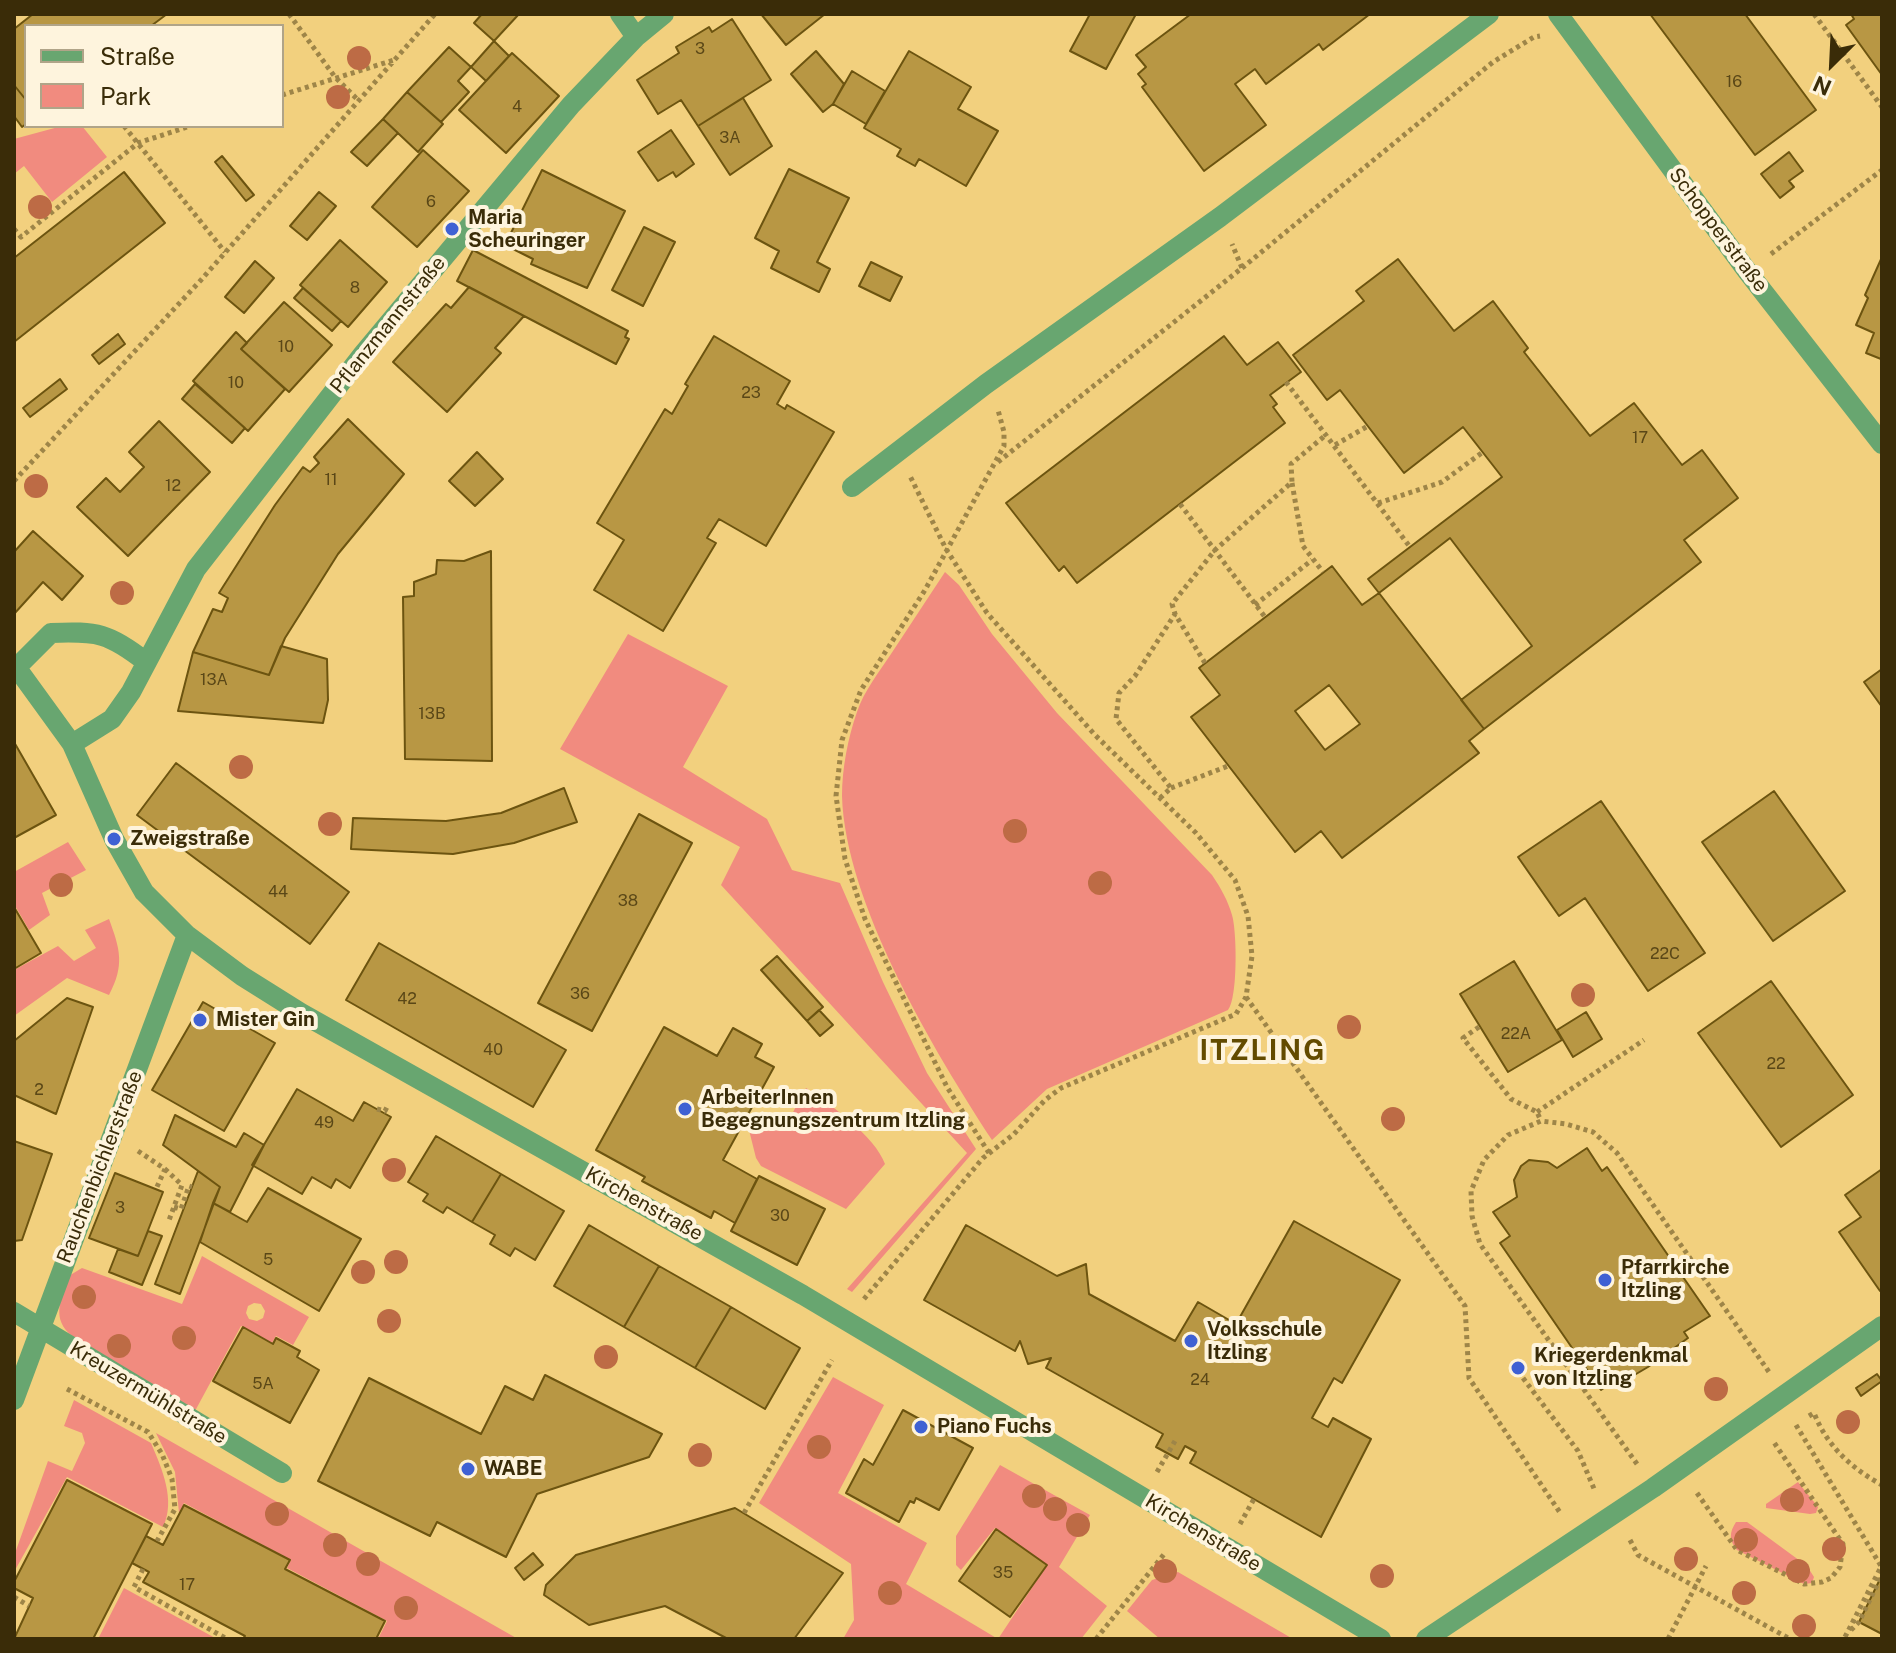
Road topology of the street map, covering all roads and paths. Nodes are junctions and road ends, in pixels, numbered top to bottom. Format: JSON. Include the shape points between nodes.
{"nodes":[{"id":1,"x":289,"y":14,"type":"edge"},
{"id":2,"x":435,"y":14,"type":"edge"},
{"id":3,"x":620,"y":14,"type":"edge"},
{"id":4,"x":664,"y":14,"type":"edge"},
{"id":5,"x":1489,"y":14,"type":"edge"},
{"id":6,"x":1558,"y":14,"type":"edge"},
{"id":7,"x":1814,"y":14,"type":"edge"},
{"id":8,"x":1572,"y":32,"type":"junction"},
{"id":9,"x":636,"y":37,"type":"junction"},
{"id":10,"x":395,"y":60,"type":"junction"},
{"id":11,"x":335,"y":77,"type":"junction"},
{"id":12,"x":284,"y":94,"type":"edge"},
{"id":13,"x":358,"y":100,"type":"junction"},
{"id":14,"x":1882,"y":107,"type":"edge"},
{"id":15,"x":126,"y":128,"type":"edge"},
{"id":16,"x":184,"y":128,"type":"edge"},
{"id":17,"x":138,"y":143,"type":"junction"},
{"id":18,"x":1882,"y":170,"type":"edge"},
{"id":19,"x":1220,"y":217,"type":"junction"},
{"id":20,"x":14,"y":229,"type":"edge"},
{"id":21,"x":21,"y":237,"type":"junction"},
{"id":22,"x":14,"y":243,"type":"edge"},
{"id":23,"x":225,"y":252,"type":"junction"},
{"id":24,"x":1242,"y":268,"type":"junction"},
{"id":25,"x":1747,"y":271,"type":"junction"},
{"id":26,"x":1286,"y":382,"type":"dead end"},
{"id":27,"x":986,"y":384,"type":"junction"},
{"id":28,"x":1368,"y":426,"type":"dead end"},
{"id":29,"x":1327,"y":434,"type":"junction"},
{"id":30,"x":1882,"y":444,"type":"edge"},
{"id":31,"x":1335,"y":445,"type":"junction"},
{"id":32,"x":1483,"y":452,"type":"dead end"},
{"id":33,"x":898,"y":453,"type":"junction"},
{"id":34,"x":994,"y":465,"type":"junction"},
{"id":35,"x":14,"y":481,"type":"edge"},
{"id":36,"x":1292,"y":482,"type":"junction"},
{"id":37,"x":852,"y":487,"type":"dead end"},
{"id":38,"x":1378,"y":503,"type":"junction"},
{"id":39,"x":1180,"y":504,"type":"dead end"},
{"id":40,"x":1410,"y":547,"type":"dead end"},
{"id":41,"x":946,"y":549,"type":"junction"},
{"id":42,"x":1215,"y":550,"type":"junction"},
{"id":43,"x":1312,"y":560,"type":"junction"},
{"id":44,"x":1323,"y":572,"type":"dead end"},
{"id":45,"x":1255,"y":605,"type":"junction"},
{"id":46,"x":1175,"y":614,"type":"junction"},
{"id":47,"x":1265,"y":617,"type":"dead end"},
{"id":48,"x":146,"y":662,"type":"junction"},
{"id":49,"x":1205,"y":663,"type":"dead end"},
{"id":50,"x":15,"y":666,"type":"edge"},
{"id":51,"x":72,"y":744,"type":"junction"},
{"id":52,"x":1228,"y":766,"type":"dead end"},
{"id":53,"x":1171,"y":788,"type":"junction"},
{"id":54,"x":1160,"y":798,"type":"junction"},
{"id":55,"x":187,"y":935,"type":"junction"},
{"id":56,"x":1246,"y":997,"type":"junction"},
{"id":57,"x":1479,"y":1027,"type":"dead end"},
{"id":58,"x":1644,"y":1040,"type":"dead end"},
{"id":59,"x":388,"y":1105,"type":"dead end"},
{"id":60,"x":377,"y":1109,"type":"dead end"},
{"id":61,"x":1537,"y":1112,"type":"junction"},
{"id":62,"x":1541,"y":1121,"type":"junction"},
{"id":63,"x":109,"y":1142,"type":"junction"},
{"id":64,"x":989,"y":1153,"type":"junction"},
{"id":65,"x":165,"y":1169,"type":"junction"},
{"id":66,"x":192,"y":1187,"type":"dead end"},
{"id":67,"x":156,"y":1189,"type":"dead end"},
{"id":68,"x":174,"y":1207,"type":"junction"},
{"id":69,"x":168,"y":1223,"type":"dead end"},
{"id":70,"x":862,"y":1308,"type":"dead end"},
{"id":71,"x":14,"y":1312,"type":"edge"},
{"id":72,"x":1882,"y":1326,"type":"edge"},
{"id":73,"x":39,"y":1328,"type":"junction"},
{"id":74,"x":832,"y":1360,"type":"dead end"},
{"id":75,"x":1770,"y":1372,"type":"dead end"},
{"id":76,"x":1523,"y":1378,"type":"dead end"},
{"id":77,"x":67,"y":1389,"type":"dead end"},
{"id":78,"x":14,"y":1400,"type":"edge"},
{"id":79,"x":1796,"y":1425,"type":"junction"},
{"id":80,"x":1175,"y":1441,"type":"dead end"},
{"id":81,"x":1637,"y":1464,"type":"dead end"},
{"id":82,"x":282,"y":1473,"type":"dead end"},
{"id":83,"x":1155,"y":1476,"type":"dead end"},
{"id":84,"x":1882,"y":1485,"type":"edge"},
{"id":85,"x":1596,"y":1492,"type":"dead end"},
{"id":86,"x":1254,"y":1499,"type":"dead end"},
{"id":87,"x":1687,"y":1499,"type":"dead end"},
{"id":88,"x":744,"y":1513,"type":"dead end"},
{"id":89,"x":1549,"y":1523,"type":"dead end"},
{"id":90,"x":1240,"y":1525,"type":"dead end"},
{"id":91,"x":1639,"y":1533,"type":"dead end"},
{"id":92,"x":157,"y":1541,"type":"dead end"},
{"id":93,"x":1165,"y":1553,"type":"dead end"},
{"id":94,"x":1882,"y":1565,"type":"edge"},
{"id":95,"x":1706,"y":1566,"type":"dead end"},
{"id":96,"x":143,"y":1569,"type":"dead end"},
{"id":97,"x":1882,"y":1575,"type":"edge"},
{"id":98,"x":1695,"y":1586,"type":"junction"},
{"id":99,"x":14,"y":1597,"type":"edge"},
{"id":100,"x":29,"y":1606,"type":"dead end"},
{"id":101,"x":1844,"y":1638,"type":"edge"},
{"id":102,"x":227,"y":1639,"type":"edge"},
{"id":103,"x":1096,"y":1639,"type":"edge"},
{"id":104,"x":1381,"y":1639,"type":"edge"},
{"id":105,"x":1426,"y":1639,"type":"edge"},
{"id":106,"x":1668,"y":1639,"type":"edge"},
{"id":107,"x":1790,"y":1639,"type":"edge"}],
"edges":[{"from":1,"to":11,"type":"path"},
{"from":2,"to":10,"type":"path"},
{"from":3,"to":9,"type":"street"},
{"from":4,"to":9,"type":"street","name":"Pflanzmannstraße"},
{"from":5,"to":19,"type":"street"},
{"from":6,"to":8,"type":"street","name":"Schopperstraße"},
{"from":7,"to":14,"type":"path"},
{"from":8,"to":24,"type":"path","via":[[1534,37],[1493,62]]},
{"from":8,"to":25,"type":"street","name":"Schopperstraße"},
{"from":9,"to":48,"type":"street","name":"Pflanzmannstraße","via":[[571,105],[363,354],[196,569]]},
{"from":10,"to":11,"type":"path"},
{"from":10,"to":13,"type":"path"},
{"from":11,"to":12,"type":"path"},
{"from":11,"to":13,"type":"path"},
{"from":13,"to":23,"type":"path"},
{"from":15,"to":17,"type":"path"},
{"from":16,"to":17,"type":"path"},
{"from":17,"to":21,"type":"path"},
{"from":17,"to":23,"type":"path"},
{"from":18,"to":25,"type":"path"},
{"from":19,"to":24,"type":"path"},
{"from":19,"to":27,"type":"street"},
{"from":20,"to":21,"type":"path"},
{"from":21,"to":22,"type":"path"},
{"from":23,"to":35,"type":"path"},
{"from":24,"to":34,"type":"path"},
{"from":25,"to":30,"type":"street","name":"Schopperstraße"},
{"from":26,"to":29,"type":"path"},
{"from":27,"to":33,"type":"street"},
{"from":27,"to":34,"type":"path","via":[[1004,432],[1004,446]]},
{"from":28,"to":31,"type":"path"},
{"from":29,"to":31,"type":"path"},
{"from":29,"to":36,"type":"path","via":[[1291,464]]},
{"from":31,"to":38,"type":"path"},
{"from":32,"to":38,"type":"path","via":[[1442,482]]},
{"from":33,"to":37,"type":"street"},
{"from":33,"to":41,"type":"path"},
{"from":34,"to":41,"type":"path"},
{"from":36,"to":42,"type":"path"},
{"from":36,"to":43,"type":"path","via":[[1303,546]]},
{"from":38,"to":40,"type":"path"},
{"from":39,"to":42,"type":"path"},
{"from":41,"to":54,"type":"path","via":[[987,613],[1095,735]]},
{"from":41,"to":64,"type":"path","via":[[861,690],[842,740],[836,796],[845,859],[865,919],[947,1087]]},
{"from":42,"to":45,"type":"path"},
{"from":42,"to":46,"type":"path","via":[[1172,604]]},
{"from":43,"to":44,"type":"path"},
{"from":43,"to":45,"type":"path"},
{"from":45,"to":47,"type":"path"},
{"from":46,"to":49,"type":"path"},
{"from":46,"to":53,"type":"path","via":[[1119,693],[1116,719]]},
{"from":48,"to":50,"type":"street","via":[[122,643],[89,631],[51,633]]},
{"from":48,"to":51,"type":"street","name":"Pflanzmannstraße","via":[[112,719]]},
{"from":50,"to":51,"type":"street","name":"Kirchenstraße"},
{"from":51,"to":55,"type":"street","name":"Kirchenstraße","via":[[144,892]]},
{"from":52,"to":53,"type":"path"},
{"from":53,"to":54,"type":"path"},
{"from":54,"to":56,"type":"path","via":[[1235,880],[1248,916],[1252,956]]},
{"from":55,"to":63,"type":"street","name":"Rauchenbichlerstraße"},
{"from":55,"to":104,"type":"street","name":"Kirchenstraße","via":[[301,1013],[791,1288]]},
{"from":56,"to":64,"type":"path","via":[[1236,1014],[1061,1088]]},
{"from":56,"to":89,"type":"path","via":[[1465,1306],[1469,1378],[1561,1515]]},
{"from":57,"to":61,"type":"path","via":[[1463,1038],[1511,1099]]},
{"from":58,"to":61,"type":"path"},
{"from":59,"to":60,"type":"path","via":[[385,1111]]},
{"from":61,"to":62,"type":"path"},
{"from":62,"to":75,"type":"path","via":[[1593,1132],[1617,1153]]},
{"from":62,"to":81,"type":"path","via":[[1508,1135],[1484,1160],[1471,1191],[1472,1216],[1480,1244]]},
{"from":63,"to":65,"type":"path","via":[[142,1153]]},
{"from":63,"to":73,"type":"street","name":"Rauchenbichlerstraße"},
{"from":64,"to":70,"type":"path","via":[[863,1300]]},
{"from":65,"to":67,"type":"path"},
{"from":65,"to":68,"type":"path","via":[[182,1185]]},
{"from":66,"to":68,"type":"path","via":[[181,1209]]},
{"from":68,"to":69,"type":"path"},
{"from":71,"to":73,"type":"street","name":"Kreuzermühlstraße"},
{"from":72,"to":105,"type":"street"},
{"from":73,"to":78,"type":"street","name":"Rauchenbichlerstraße"},
{"from":73,"to":82,"type":"street","name":"Kreuzermühlstraße"},
{"from":74,"to":88,"type":"path"},
{"from":76,"to":85,"type":"path","via":[[1578,1451]]},
{"from":77,"to":92,"type":"path","via":[[148,1432],[162,1454],[175,1509]]},
{"from":79,"to":84,"type":"path","via":[[1814,1413],[1842,1459]]},
{"from":79,"to":87,"type":"path","via":[[1773,1441],[1843,1544],[1840,1567],[1831,1578],[1804,1584],[1737,1550],[1696,1492]]},
{"from":79,"to":94,"type":"path"},
{"from":80,"to":83,"type":"path"},
{"from":86,"to":90,"type":"path"},
{"from":91,"to":98,"type":"path","via":[[1630,1540],[1638,1555]]},
{"from":93,"to":103,"type":"path"},
{"from":94,"to":101,"type":"path"},
{"from":95,"to":98,"type":"path"},
{"from":96,"to":102,"type":"path","via":[[134,1587]]},
{"from":97,"to":101,"type":"path","via":[[1859,1622]]},
{"from":98,"to":106,"type":"path"},
{"from":98,"to":107,"type":"path"},
{"from":99,"to":100,"type":"path"}]}
